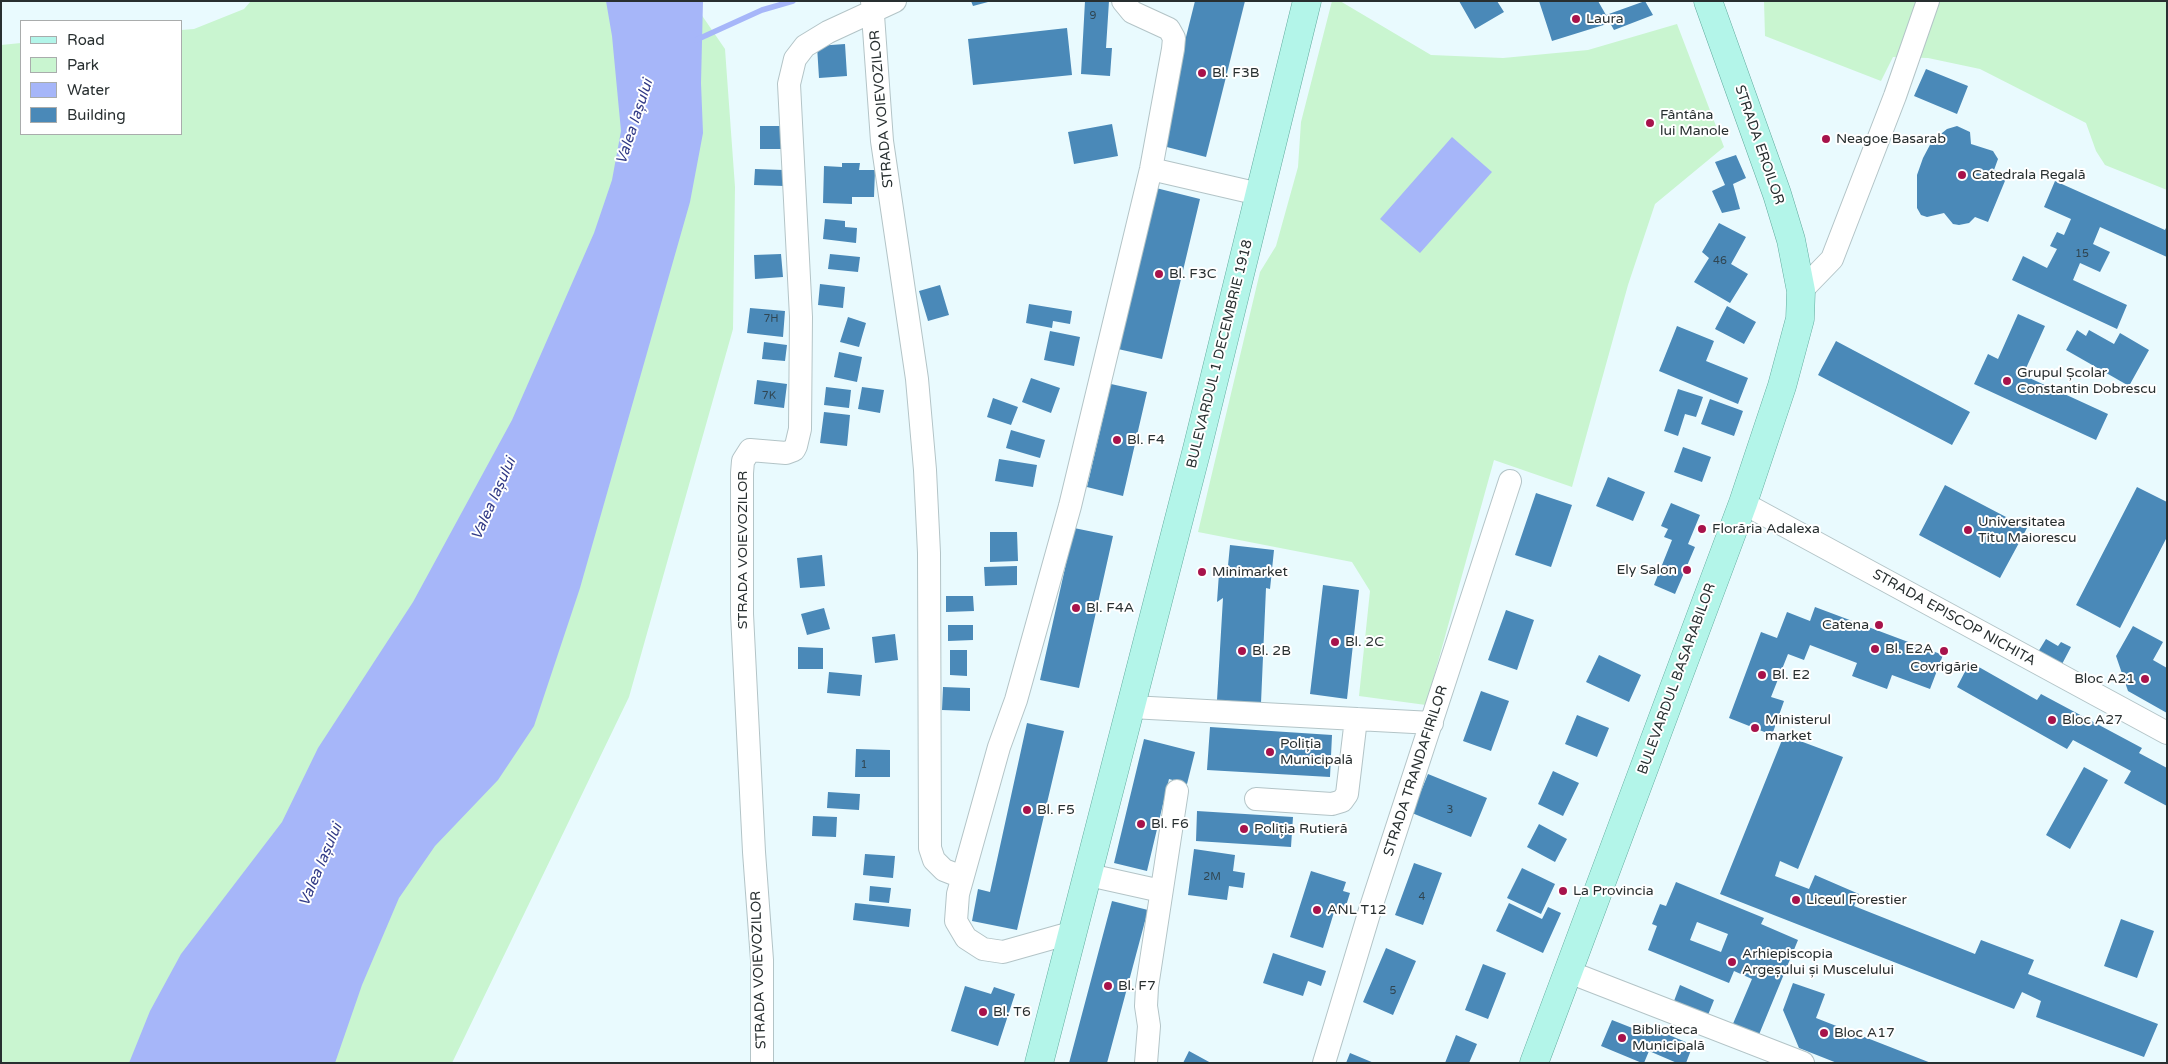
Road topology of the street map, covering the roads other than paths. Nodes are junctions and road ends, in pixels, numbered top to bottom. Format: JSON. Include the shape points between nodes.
{"nodes":[{"id":1,"x":895,"y":1,"type":"edge"},
{"id":2,"x":1123,"y":1,"type":"edge"},
{"id":3,"x":1308,"y":1,"type":"edge"},
{"id":4,"x":1708,"y":1,"type":"edge"},
{"id":5,"x":1928,"y":1,"type":"edge"},
{"id":6,"x":872,"y":6,"type":"edge"},
{"id":7,"x":1151,"y":170,"type":"junction"},
{"id":8,"x":1259,"y":194,"type":"junction"},
{"id":9,"x":1801,"y":291,"type":"junction"},
{"id":10,"x":1510,"y":481,"type":"dead end"},
{"id":11,"x":1743,"y":503,"type":"junction"},
{"id":12,"x":1131,"y":707,"type":"junction"},
{"id":13,"x":1356,"y":719,"type":"junction"},
{"id":14,"x":1432,"y":723,"type":"junction"},
{"id":15,"x":2167,"y":733,"type":"edge"},
{"id":16,"x":1177,"y":791,"type":"dead end"},
{"id":17,"x":1256,"y":799,"type":"dead end"},
{"id":18,"x":1089,"y":875,"type":"junction"},
{"id":19,"x":962,"y":877,"type":"junction"},
{"id":20,"x":1161,"y":891,"type":"junction"},
{"id":21,"x":1074,"y":932,"type":"junction"},
{"id":22,"x":1569,"y":972,"type":"junction"},
{"id":23,"x":1760,"y":1055,"type":"edge"},
{"id":24,"x":762,"y":1063,"type":"edge"},
{"id":25,"x":1039,"y":1063,"type":"edge"},
{"id":26,"x":1146,"y":1063,"type":"edge"},
{"id":27,"x":1324,"y":1063,"type":"edge"},
{"id":28,"x":1534,"y":1063,"type":"edge"},
{"id":29,"x":1803,"y":1063,"type":"edge"}],
"edges":[{"from":1,"to":6,"type":"street","name":"STRADA VOIEVOZILOR"},
{"from":2,"to":7,"type":"street","via":[[1132,12],[1169,29],[1174,38]]},
{"from":3,"to":8,"type":"main road","name":"BULEVARDUL 1 DECEMBRIE 1918"},
{"from":4,"to":9,"type":"main road","name":"STRADA EROILOR","via":[[1779,201]]},
{"from":5,"to":9,"type":"street","via":[[1832,259]]},
{"from":6,"to":19,"type":"street","name":"STRADA VOIEVOZILOR","via":[[882,141],[917,379],[925,470],[929,553],[930,848],[934,860],[944,870]]},
{"from":6,"to":24,"type":"street","name":"STRADA VOIEVOZILOR","via":[[805,46],[791,70],[789,100],[801,317],[800,429],[794,450],[786,453],[750,450],[743,460],[742,614],[762,960]]},
{"from":7,"to":8,"type":"street"},
{"from":7,"to":19,"type":"street","via":[[1070,506]]},
{"from":8,"to":12,"type":"main road","name":"BULEVARDUL 1 DECEMBRIE 1918"},
{"from":9,"to":11,"type":"main road","name":"BULEVARDUL BASARABILOR","via":[[1796,342]]},
{"from":10,"to":14,"type":"street","name":"STRADA TRANDAFIRILOR"},
{"from":11,"to":15,"type":"street","name":"STRADA EPISCOP NICHITA"},
{"from":11,"to":22,"type":"main road","name":"BULEVARDUL BASARABILOR"},
{"from":12,"to":13,"type":"street"},
{"from":12,"to":18,"type":"main road","name":"BULEVARDUL 1 DECEMBRIE 1918"},
{"from":13,"to":14,"type":"street"},
{"from":13,"to":17,"type":"street","via":[[1346,794],[1342,800],[1332,804]]},
{"from":14,"to":27,"type":"street","name":"STRADA TRANDAFIRILOR"},
{"from":16,"to":20,"type":"street"},
{"from":18,"to":20,"type":"street"},
{"from":18,"to":21,"type":"main road","name":"BULEVARDUL 1 DECEMBRIE 1918"},
{"from":19,"to":21,"type":"street","via":[[956,921],[966,938],[983,948],[1003,952]]},
{"from":20,"to":26,"type":"street","via":[[1147,987],[1149,1026]]},
{"from":21,"to":25,"type":"main road","name":"BULEVARDUL 1 DECEMBRIE 1918"},
{"from":22,"to":23,"type":"street"},
{"from":22,"to":28,"type":"main road","name":"BULEVARDUL BASARABILOR"},
{"from":23,"to":29,"type":"street"}]}
